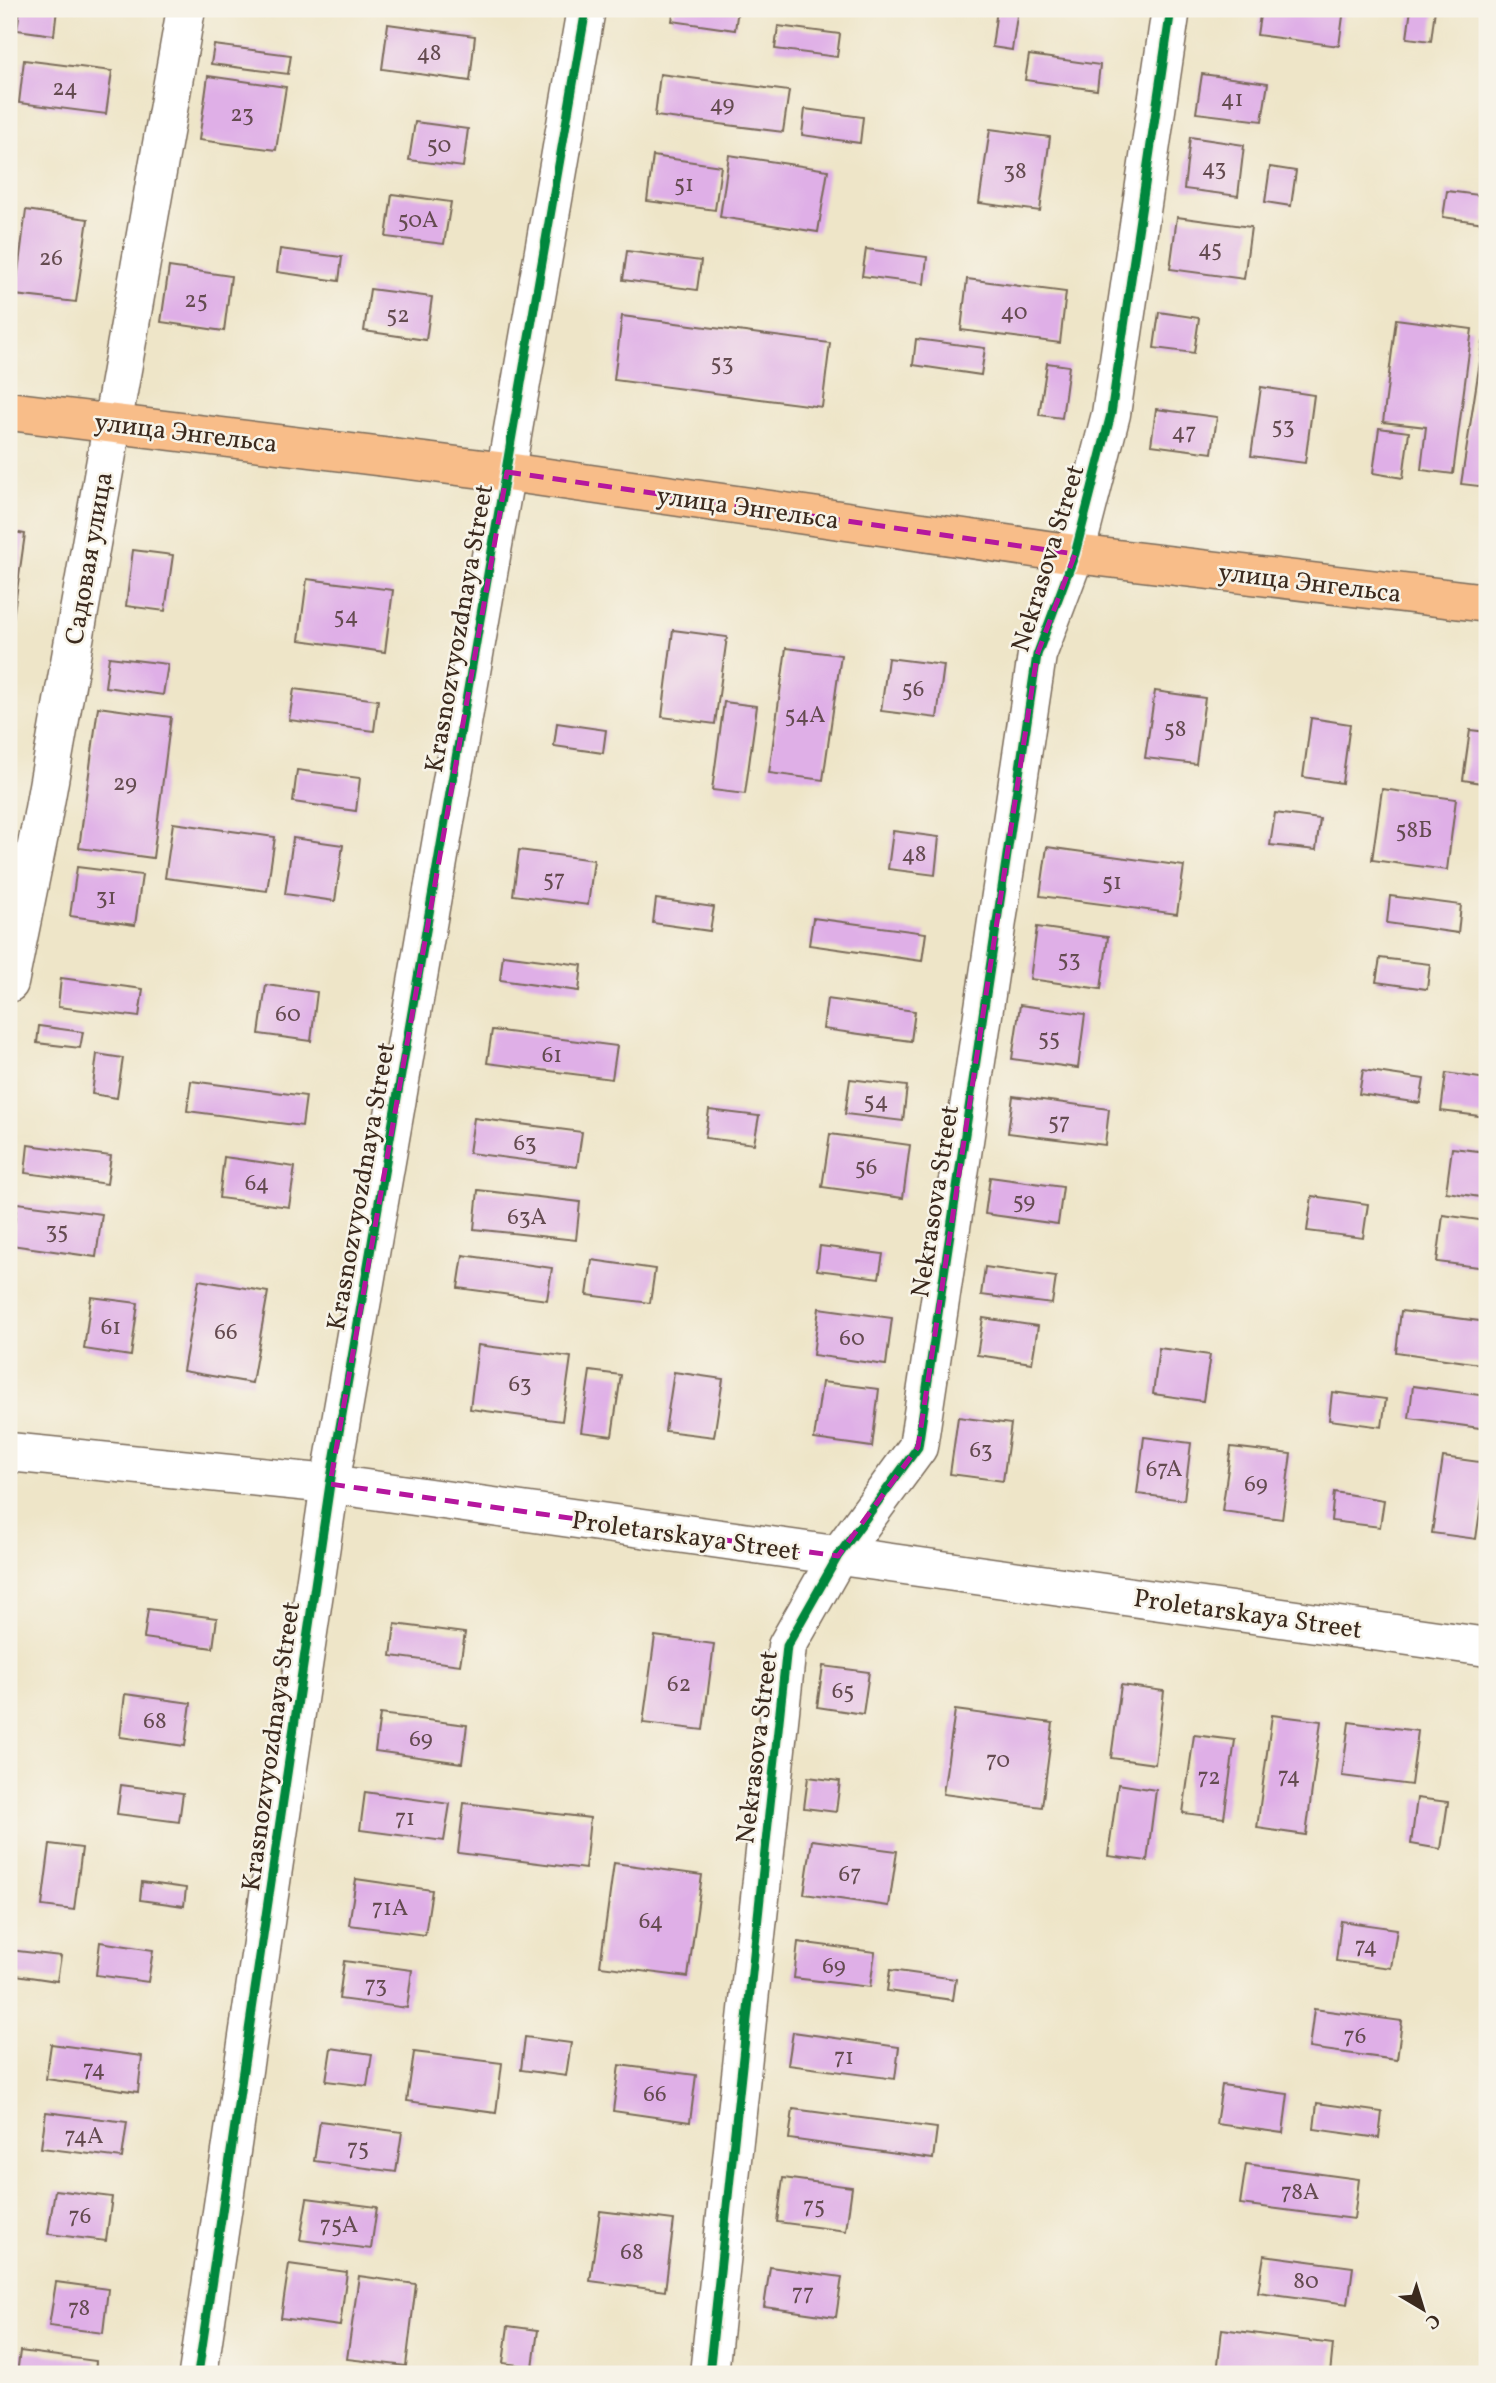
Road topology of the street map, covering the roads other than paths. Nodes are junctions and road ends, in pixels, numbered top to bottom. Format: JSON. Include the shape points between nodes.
{"nodes":[{"id":1,"x":186,"y":9,"type":"edge"},
{"id":2,"x":586,"y":9,"type":"edge"},
{"id":3,"x":1171,"y":9,"type":"edge"},
{"id":4,"x":9,"y":411,"type":"edge"},
{"id":5,"x":111,"y":423,"type":"junction"},
{"id":6,"x":507,"y":472,"type":"junction"},
{"id":7,"x":1075,"y":554,"type":"junction"},
{"id":8,"x":1487,"y":603,"type":"edge"},
{"id":9,"x":9,"y":983,"type":"edge"},
{"id":10,"x":9,"y":1452,"type":"edge"},
{"id":11,"x":330,"y":1484,"type":"junction"},
{"id":12,"x":838,"y":1556,"type":"junction"},
{"id":13,"x":1487,"y":1647,"type":"edge"},
{"id":14,"x":198,"y":2374,"type":"edge"},
{"id":15,"x":709,"y":2374,"type":"edge"}],
"edges":[{"from":1,"to":5,"type":"street","name":"Садовая улица"},
{"from":2,"to":6,"type":"street","name":"Krasnozvyozdnaya Street"},
{"from":3,"to":7,"type":"street","name":"Nekrasova Street","via":[[1111,414]]},
{"from":4,"to":5,"type":"main road","name":"улица Энгельса"},
{"from":5,"to":6,"type":"main road","name":"улица Энгельса"},
{"from":5,"to":9,"type":"street","name":"Садовая улица"},
{"from":6,"to":7,"type":"main road","name":"улица Энгельса"},
{"from":6,"to":11,"type":"street","name":"Krasnozvyozdnaya Street"},
{"from":7,"to":8,"type":"main road","name":"улица Энгельса"},
{"from":7,"to":12,"type":"street","name":"Nekrasova Street","via":[[1037,655],[918,1447]]},
{"from":10,"to":11,"type":"street","name":"Proletarskaya Street"},
{"from":11,"to":12,"type":"street","name":"Proletarskaya Street"},
{"from":11,"to":14,"type":"street","name":"Krasnozvyozdnaya Street"},
{"from":12,"to":13,"type":"street","name":"Proletarskaya Street"},
{"from":12,"to":15,"type":"street","name":"Nekrasova Street","via":[[787,1646]]}]}
